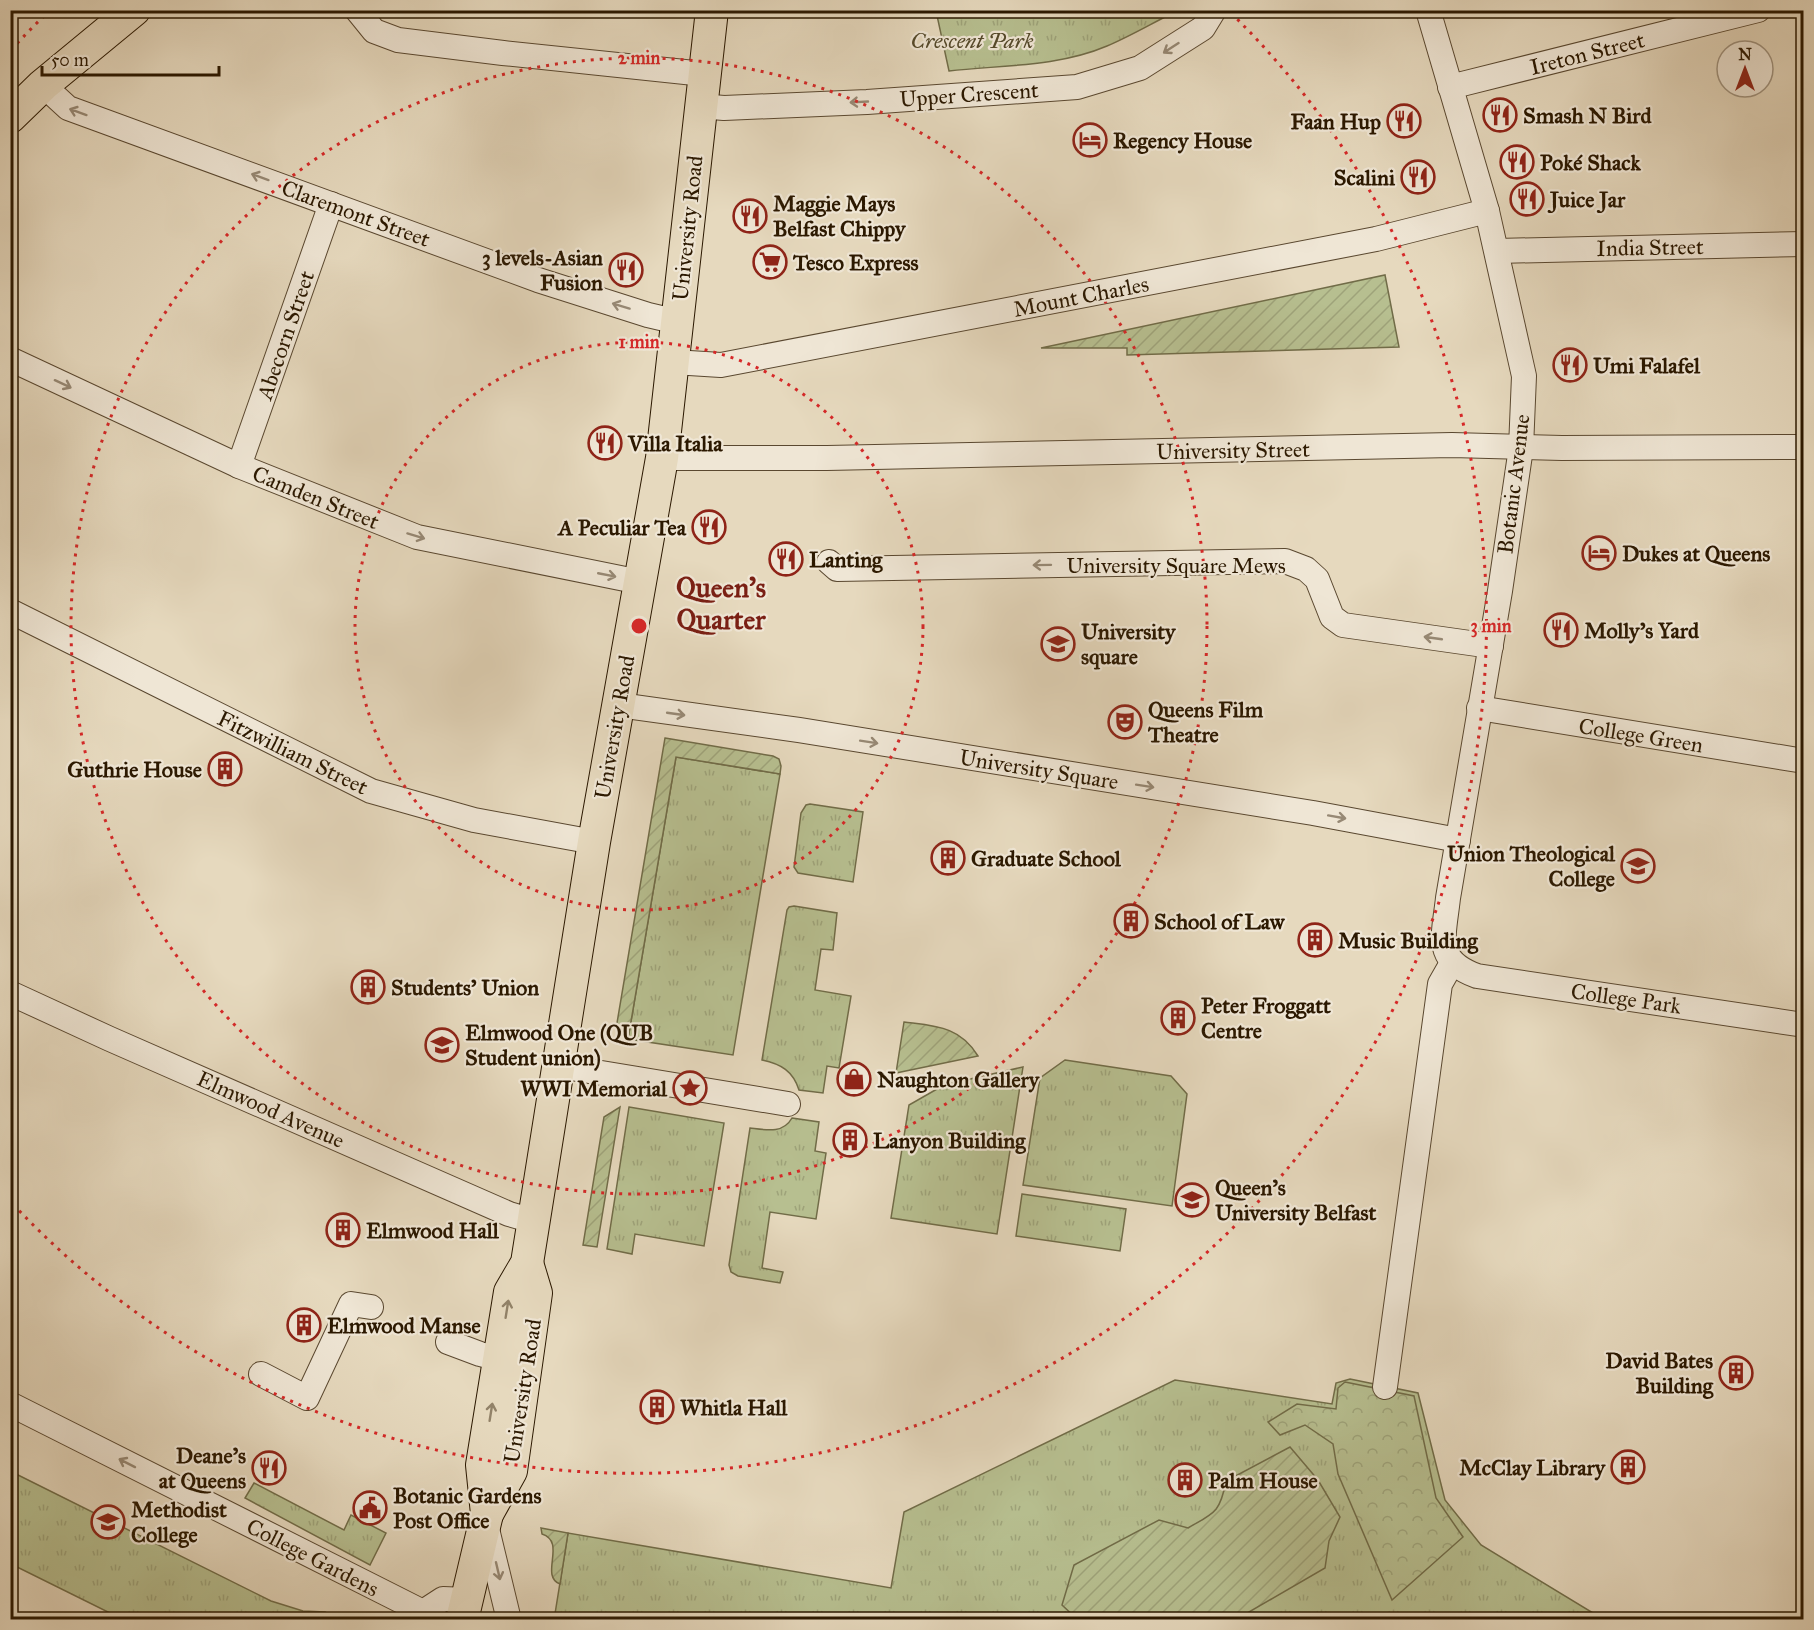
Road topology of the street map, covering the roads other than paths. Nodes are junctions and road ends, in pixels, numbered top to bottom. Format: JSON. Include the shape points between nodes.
{"nodes":[{"id":1,"x":134,"y":10,"type":"edge"},
{"id":2,"x":357,"y":10,"type":"edge"},
{"id":3,"x":712,"y":10,"type":"edge"},
{"id":4,"x":1214,"y":10,"type":"edge"},
{"id":5,"x":1428,"y":10,"type":"edge"},
{"id":6,"x":1758,"y":10,"type":"edge"},
{"id":7,"x":704,"y":74,"type":"junction"},
{"id":8,"x":43,"y":85,"type":"junction"},
{"id":9,"x":1450,"y":87,"type":"junction"},
{"id":10,"x":700,"y":106,"type":"junction"},
{"id":11,"x":10,"y":117,"type":"edge"},
{"id":12,"x":331,"y":204,"type":"junction"},
{"id":13,"x":1487,"y":211,"type":"junction"},
{"id":14,"x":1803,"y":244,"type":"edge"},
{"id":15,"x":1497,"y":251,"type":"junction"},
{"id":16,"x":678,"y":322,"type":"junction"},
{"id":17,"x":10,"y":359,"type":"edge"},
{"id":18,"x":673,"y":362,"type":"junction"},
{"id":19,"x":1803,"y":447,"type":"edge"},
{"id":20,"x":1521,"y":448,"type":"junction"},
{"id":21,"x":662,"y":458,"type":"junction"},
{"id":22,"x":239,"y":466,"type":"junction"},
{"id":23,"x":829,"y":562,"type":"dead end"},
{"id":24,"x":640,"y":582,"type":"junction"},
{"id":25,"x":10,"y":611,"type":"edge"},
{"id":26,"x":1491,"y":646,"type":"junction"},
{"id":27,"x":619,"y":705,"type":"junction"},
{"id":28,"x":1479,"y":708,"type":"junction"},
{"id":29,"x":1803,"y":761,"type":"edge"},
{"id":30,"x":1458,"y":840,"type":"junction"},
{"id":31,"x":594,"y":842,"type":"junction"},
{"id":32,"x":1452,"y":963,"type":"junction"},
{"id":33,"x":10,"y":993,"type":"edge"},
{"id":34,"x":1803,"y":1025,"type":"edge"},
{"id":35,"x":559,"y":1066,"type":"junction"},
{"id":36,"x":795,"y":1105,"type":"dead end"},
{"id":37,"x":533,"y":1221,"type":"junction"},
{"id":38,"x":370,"y":1307,"type":"dead end"},
{"id":39,"x":448,"y":1342,"type":"dead end"},
{"id":40,"x":513,"y":1363,"type":"junction"},
{"id":41,"x":261,"y":1374,"type":"dead end"},
{"id":42,"x":1385,"y":1387,"type":"dead end"},
{"id":43,"x":10,"y":1404,"type":"edge"},
{"id":44,"x":487,"y":1518,"type":"junction"},
{"id":45,"x":464,"y":1610,"type":"edge"},
{"id":46,"x":426,"y":1616,"type":"edge"},
{"id":47,"x":509,"y":1620,"type":"edge"}],
"edges":[{"from":1,"to":8,"type":"main road"},
{"from":2,"to":7,"type":"street","via":[[374,31],[398,40]]},
{"from":3,"to":7,"type":"main road","name":"University Road"},
{"from":4,"to":10,"type":"street","name":"Upper Crescent","one_way":true,"via":[[1203,28],[1140,68],[1077,87],[856,102]]},
{"from":5,"to":9,"type":"street","name":"Botanic Avenue"},
{"from":6,"to":9,"type":"street","name":"Ireton Street"},
{"from":7,"to":10,"type":"main road","name":"University Road"},
{"from":8,"to":11,"type":"main road"},
{"from":12,"to":8,"type":"street","name":"Claremont Street","one_way":true,"via":[[68,108]]},
{"from":9,"to":13,"type":"street","name":"Botanic Avenue"},
{"from":10,"to":16,"type":"main road","name":"University Road"},
{"from":16,"to":12,"type":"street","name":"Claremont Street","one_way":true,"via":[[537,280]]},
{"from":12,"to":22,"type":"street","name":"Abecorn Street"},
{"from":13,"to":15,"type":"street","name":"Botanic Avenue"},
{"from":13,"to":18,"type":"street","name":"Mount Charles","via":[[1376,239],[721,365]]},
{"from":14,"to":15,"type":"street","name":"India Street"},
{"from":15,"to":20,"type":"street","name":"Botanic Avenue","via":[[1524,376]]},
{"from":16,"to":18,"type":"main road","name":"University Road"},
{"from":17,"to":22,"type":"street","name":"Camden Street","one_way":true},
{"from":18,"to":21,"type":"main road","name":"University Road"},
{"from":19,"to":20,"type":"street","name":"University Street"},
{"from":20,"to":21,"type":"street","name":"University Street","via":[[1452,445]]},
{"from":20,"to":26,"type":"street","name":"Botanic Avenue"},
{"from":21,"to":24,"type":"main road","name":"University Road"},
{"from":22,"to":24,"type":"street","name":"Camden Street","one_way":true,"via":[[417,537]]},
{"from":26,"to":23,"type":"street","name":"University Square Mews","one_way":true,"via":[[1343,626],[1332,617],[1317,579],[1306,569],[1285,561],[837,568]]},
{"from":24,"to":27,"type":"main road","name":"University Road"},
{"from":25,"to":31,"type":"street","name":"Fitzwilliam Street","via":[[371,791],[474,820]]},
{"from":26,"to":28,"type":"street","name":"Botanic Avenue"},
{"from":27,"to":30,"type":"street","name":"University Square","one_way":true,"via":[[799,730]]},
{"from":27,"to":31,"type":"main road","name":"University Road"},
{"from":28,"to":29,"type":"street","name":"College Green"},
{"from":28,"to":30,"type":"street","name":"Botanic Avenue"},
{"from":30,"to":32,"type":"street","name":"Botanic Avenue","via":[[1443,943]]},
{"from":31,"to":35,"type":"main road","name":"University Road"},
{"from":32,"to":34,"type":"street","name":"College Park","via":[[1477,976]]},
{"from":32,"to":42,"type":"street","via":[[1440,984]]},
{"from":33,"to":37,"type":"street","name":"Elmwood Avenue","via":[[509,1214]]},
{"from":35,"to":36,"type":"street"},
{"from":35,"to":37,"type":"main road","name":"University Road"},
{"from":37,"to":40,"type":"main road","name":"University Road","via":[[527,1263],[536,1293]]},
{"from":38,"to":41,"type":"street","via":[[351,1304],[306,1398]]},
{"from":39,"to":40,"type":"street"},
{"from":40,"to":44,"type":"main road","name":"University Road","via":[[511,1471]]},
{"from":46,"to":43,"type":"street","name":"College Gardens","one_way":true},
{"from":44,"to":45,"type":"main road","name":"University Road"},
{"from":44,"to":47,"type":"street","one_way":true},
{"from":45,"to":46,"type":"street","name":"College Gardens","via":[[443,1599]]}]}
